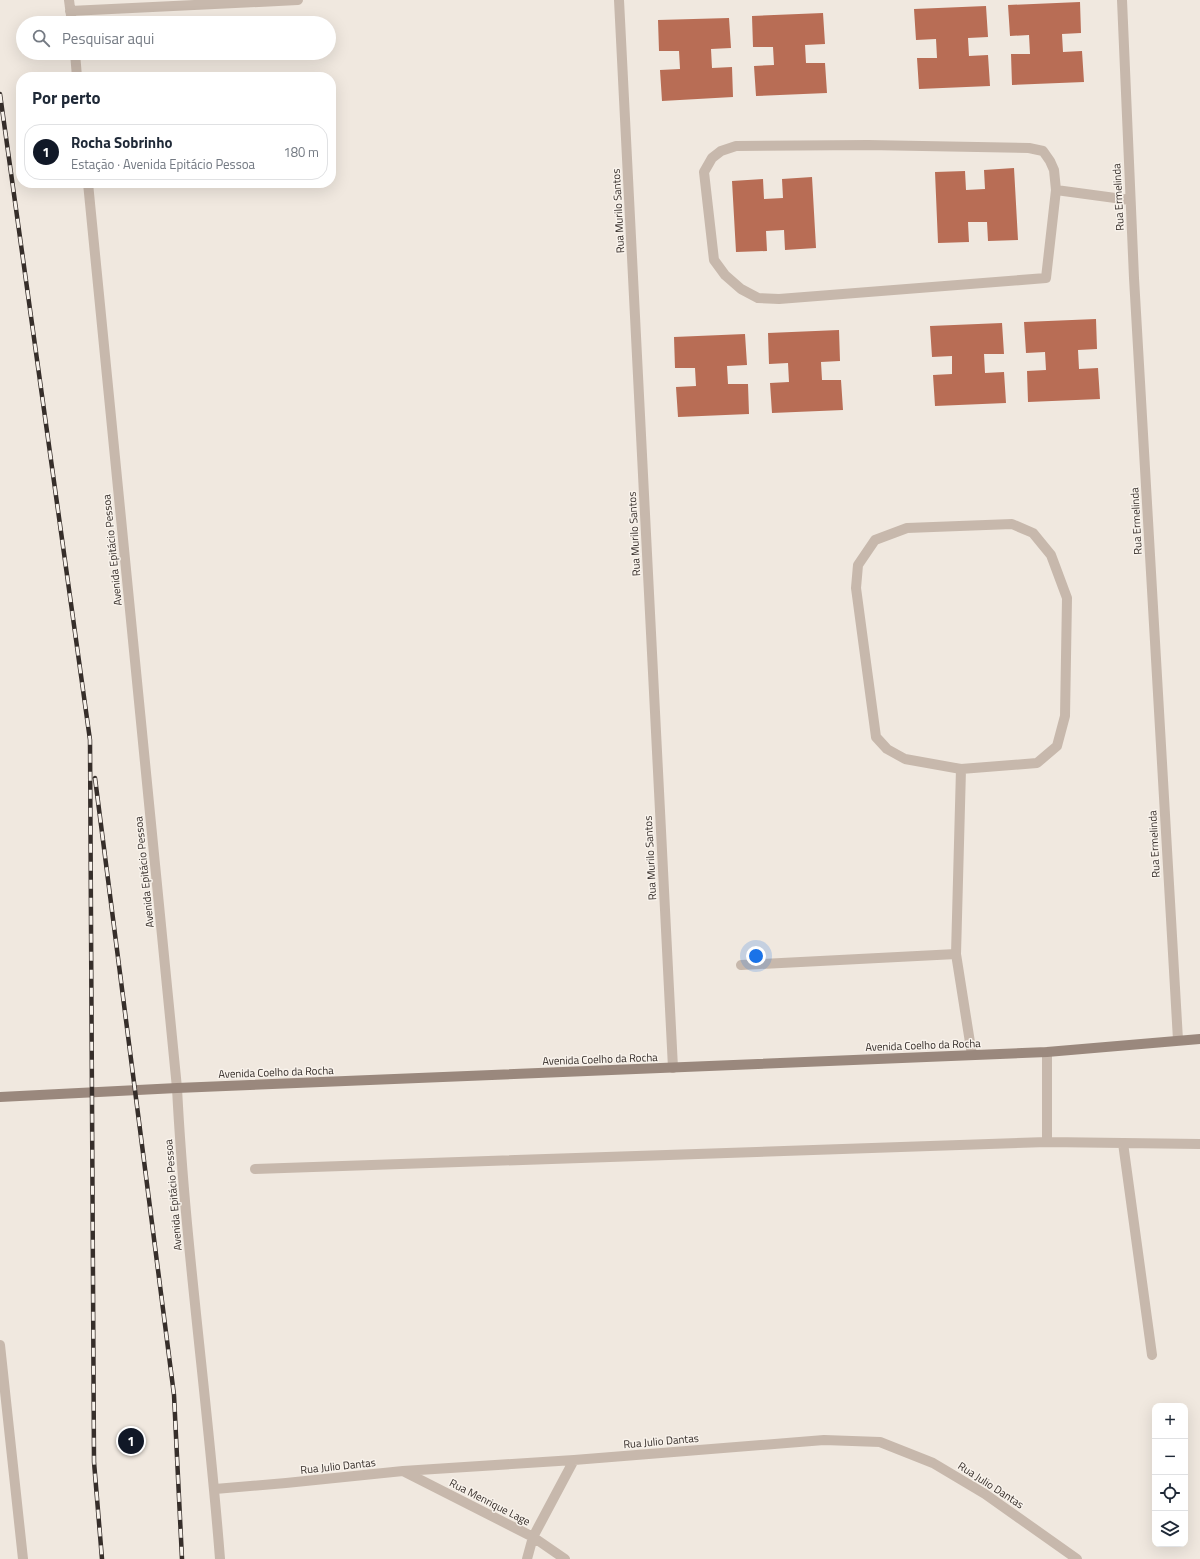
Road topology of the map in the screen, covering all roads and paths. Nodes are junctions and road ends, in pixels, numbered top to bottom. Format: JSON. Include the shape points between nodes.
{"nodes":[{"id":1,"x":69,"y":0,"type":"edge"},
{"id":2,"x":298,"y":0,"type":"edge"},
{"id":3,"x":619,"y":0,"type":"edge"},
{"id":4,"x":1122,"y":0,"type":"edge"},
{"id":5,"x":70,"y":11,"type":"junction"},
{"id":6,"x":71,"y":16,"type":"edge"},
{"id":7,"x":76,"y":60,"type":"edge"},
{"id":8,"x":77,"y":72,"type":"edge"},
{"id":9,"x":88,"y":188,"type":"edge"},
{"id":10,"x":1056,"y":190,"type":"junction"},
{"id":11,"x":1130,"y":200,"type":"junction"},
{"id":12,"x":961,"y":769,"type":"junction"},
{"id":13,"x":956,"y":954,"type":"junction"},
{"id":14,"x":741,"y":965,"type":"dead end"},
{"id":15,"x":1200,"y":1039,"type":"edge"},
{"id":16,"x":1178,"y":1040,"type":"junction"},
{"id":17,"x":1047,"y":1052,"type":"junction"},
{"id":18,"x":972,"y":1055,"type":"junction"},
{"id":19,"x":673,"y":1068,"type":"junction"},
{"id":20,"x":177,"y":1088,"type":"junction"},
{"id":21,"x":0,"y":1097,"type":"edge"},
{"id":22,"x":1047,"y":1142,"type":"junction"},
{"id":23,"x":1123,"y":1143,"type":"junction"},
{"id":24,"x":1200,"y":1144,"type":"edge"},
{"id":25,"x":255,"y":1169,"type":"dead end"},
{"id":26,"x":0,"y":1345,"type":"edge"},
{"id":27,"x":1152,"y":1355,"type":"dead end"},
{"id":28,"x":574,"y":1460,"type":"junction"},
{"id":29,"x":403,"y":1471,"type":"junction"},
{"id":30,"x":215,"y":1489,"type":"junction"},
{"id":31,"x":532,"y":1537,"type":"junction"},
{"id":32,"x":23,"y":1559,"type":"edge"},
{"id":33,"x":220,"y":1559,"type":"edge"},
{"id":34,"x":527,"y":1559,"type":"edge"},
{"id":35,"x":565,"y":1559,"type":"edge"},
{"id":36,"x":1077,"y":1559,"type":"edge"}],
"edges":[{"from":1,"to":5,"type":"street"},
{"from":2,"to":5,"type":"street"},
{"from":3,"to":19,"type":"street","name":"Rua Murilo Santos"},
{"from":4,"to":11,"type":"street","name":"Rua Ermelinda"},
{"from":5,"to":6,"type":"street"},
{"from":7,"to":8,"type":"street"},
{"from":9,"to":20,"type":"street","name":"Avenida Epitácio Pessoa"},
{"from":10,"to":10,"type":"street","via":[[1046,278],[779,299],[758,298],[741,289],[725,275],[714,260],[704,172],[712,158],[736,146],[1029,148],[1042,151],[1050,161],[1054,170]]},
{"from":10,"to":11,"type":"street"},
{"from":11,"to":16,"type":"street","name":"Rua Ermelinda"},
{"from":12,"to":12,"type":"street","via":[[1037,763],[1057,746],[1065,716],[1067,598],[1051,555],[1033,533],[1012,524],[906,528],[875,540],[858,565],[856,588],[876,737],[887,749],[904,759]]},
{"from":12,"to":13,"type":"street"},
{"from":13,"to":14,"type":"street"},
{"from":13,"to":18,"type":"street"},
{"from":15,"to":16,"type":"main road","name":"Avenida Coelho da Rocha"},
{"from":16,"to":17,"type":"main road","name":"Avenida Coelho da Rocha"},
{"from":17,"to":18,"type":"main road","name":"Avenida Coelho da Rocha"},
{"from":17,"to":22,"type":"street"},
{"from":18,"to":19,"type":"main road","name":"Avenida Coelho da Rocha"},
{"from":19,"to":20,"type":"main road","name":"Avenida Coelho da Rocha"},
{"from":20,"to":21,"type":"main road","name":"Avenida Coelho da Rocha"},
{"from":20,"to":30,"type":"street","name":"Avenida Epitácio Pessoa","via":[[181,1162]]},
{"from":22,"to":23,"type":"street"},
{"from":22,"to":25,"type":"street"},
{"from":23,"to":24,"type":"street"},
{"from":23,"to":27,"type":"street"},
{"from":26,"to":32,"type":"street"},
{"from":28,"to":29,"type":"street","name":"Rua Julio Dantas"},
{"from":28,"to":31,"type":"street"},
{"from":28,"to":36,"type":"street","name":"Rua Julio Dantas","via":[[824,1440],[880,1442],[940,1467],[986,1494]]},
{"from":29,"to":30,"type":"street","name":"Rua Julio Dantas"},
{"from":29,"to":31,"type":"street","name":"Rua Menrique Lage"},
{"from":30,"to":33,"type":"street","name":"Avenida Epitácio Pessoa"},
{"from":31,"to":34,"type":"street"},
{"from":31,"to":35,"type":"street","name":"Rua Menrique Lage"}]}
